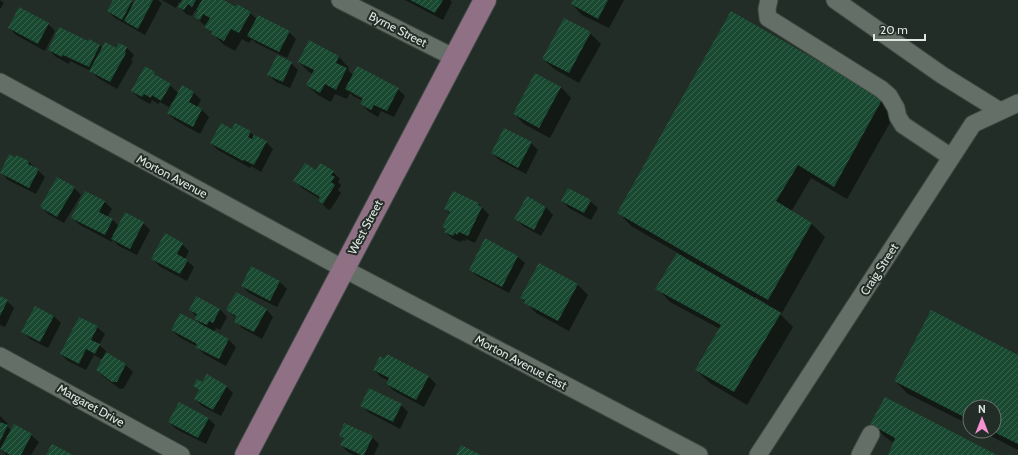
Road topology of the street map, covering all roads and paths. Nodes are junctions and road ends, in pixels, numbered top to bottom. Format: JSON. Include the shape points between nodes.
{"nodes":[{"id":1,"x":340,"y":0,"type":"edge"},
{"id":2,"x":485,"y":0,"type":"edge"},
{"id":3,"x":769,"y":0,"type":"edge"},
{"id":4,"x":835,"y":0,"type":"edge"},
{"id":5,"x":455,"y":58,"type":"junction"},
{"id":6,"x":0,"y":82,"type":"edge"},
{"id":7,"x":1018,"y":102,"type":"edge"},
{"id":8,"x":1000,"y":111,"type":"junction"},
{"id":9,"x":952,"y":158,"type":"junction"},
{"id":10,"x":344,"y":269,"type":"junction"},
{"id":11,"x":0,"y":356,"type":"edge"},
{"id":12,"x":871,"y":434,"type":"dead end"},
{"id":13,"x":182,"y":455,"type":"edge"},
{"id":14,"x":246,"y":455,"type":"edge"},
{"id":15,"x":699,"y":455,"type":"edge"},
{"id":16,"x":758,"y":455,"type":"edge"},
{"id":17,"x":860,"y":455,"type":"edge"}],
"edges":[{"from":1,"to":5,"type":"street","name":"Byrne Street"},
{"from":2,"to":5,"type":"main road","name":"West Street"},
{"from":3,"to":9,"type":"street","via":[[768,18],[881,89],[889,96],[903,125]]},
{"from":4,"to":8,"type":"street","via":[[942,75]]},
{"from":5,"to":10,"type":"main road","name":"West Street"},
{"from":6,"to":10,"type":"street","name":"Morton Avenue"},
{"from":7,"to":8,"type":"street","name":"Craig Street"},
{"from":8,"to":9,"type":"street","name":"Craig Street","via":[[973,124]]},
{"from":9,"to":16,"type":"street","name":"Craig Street"},
{"from":10,"to":14,"type":"main road","name":"West Street"},
{"from":10,"to":15,"type":"street","name":"Morton Avenue East"},
{"from":11,"to":13,"type":"street","name":"Margaret Drive"},
{"from":12,"to":17,"type":"street"}]}
